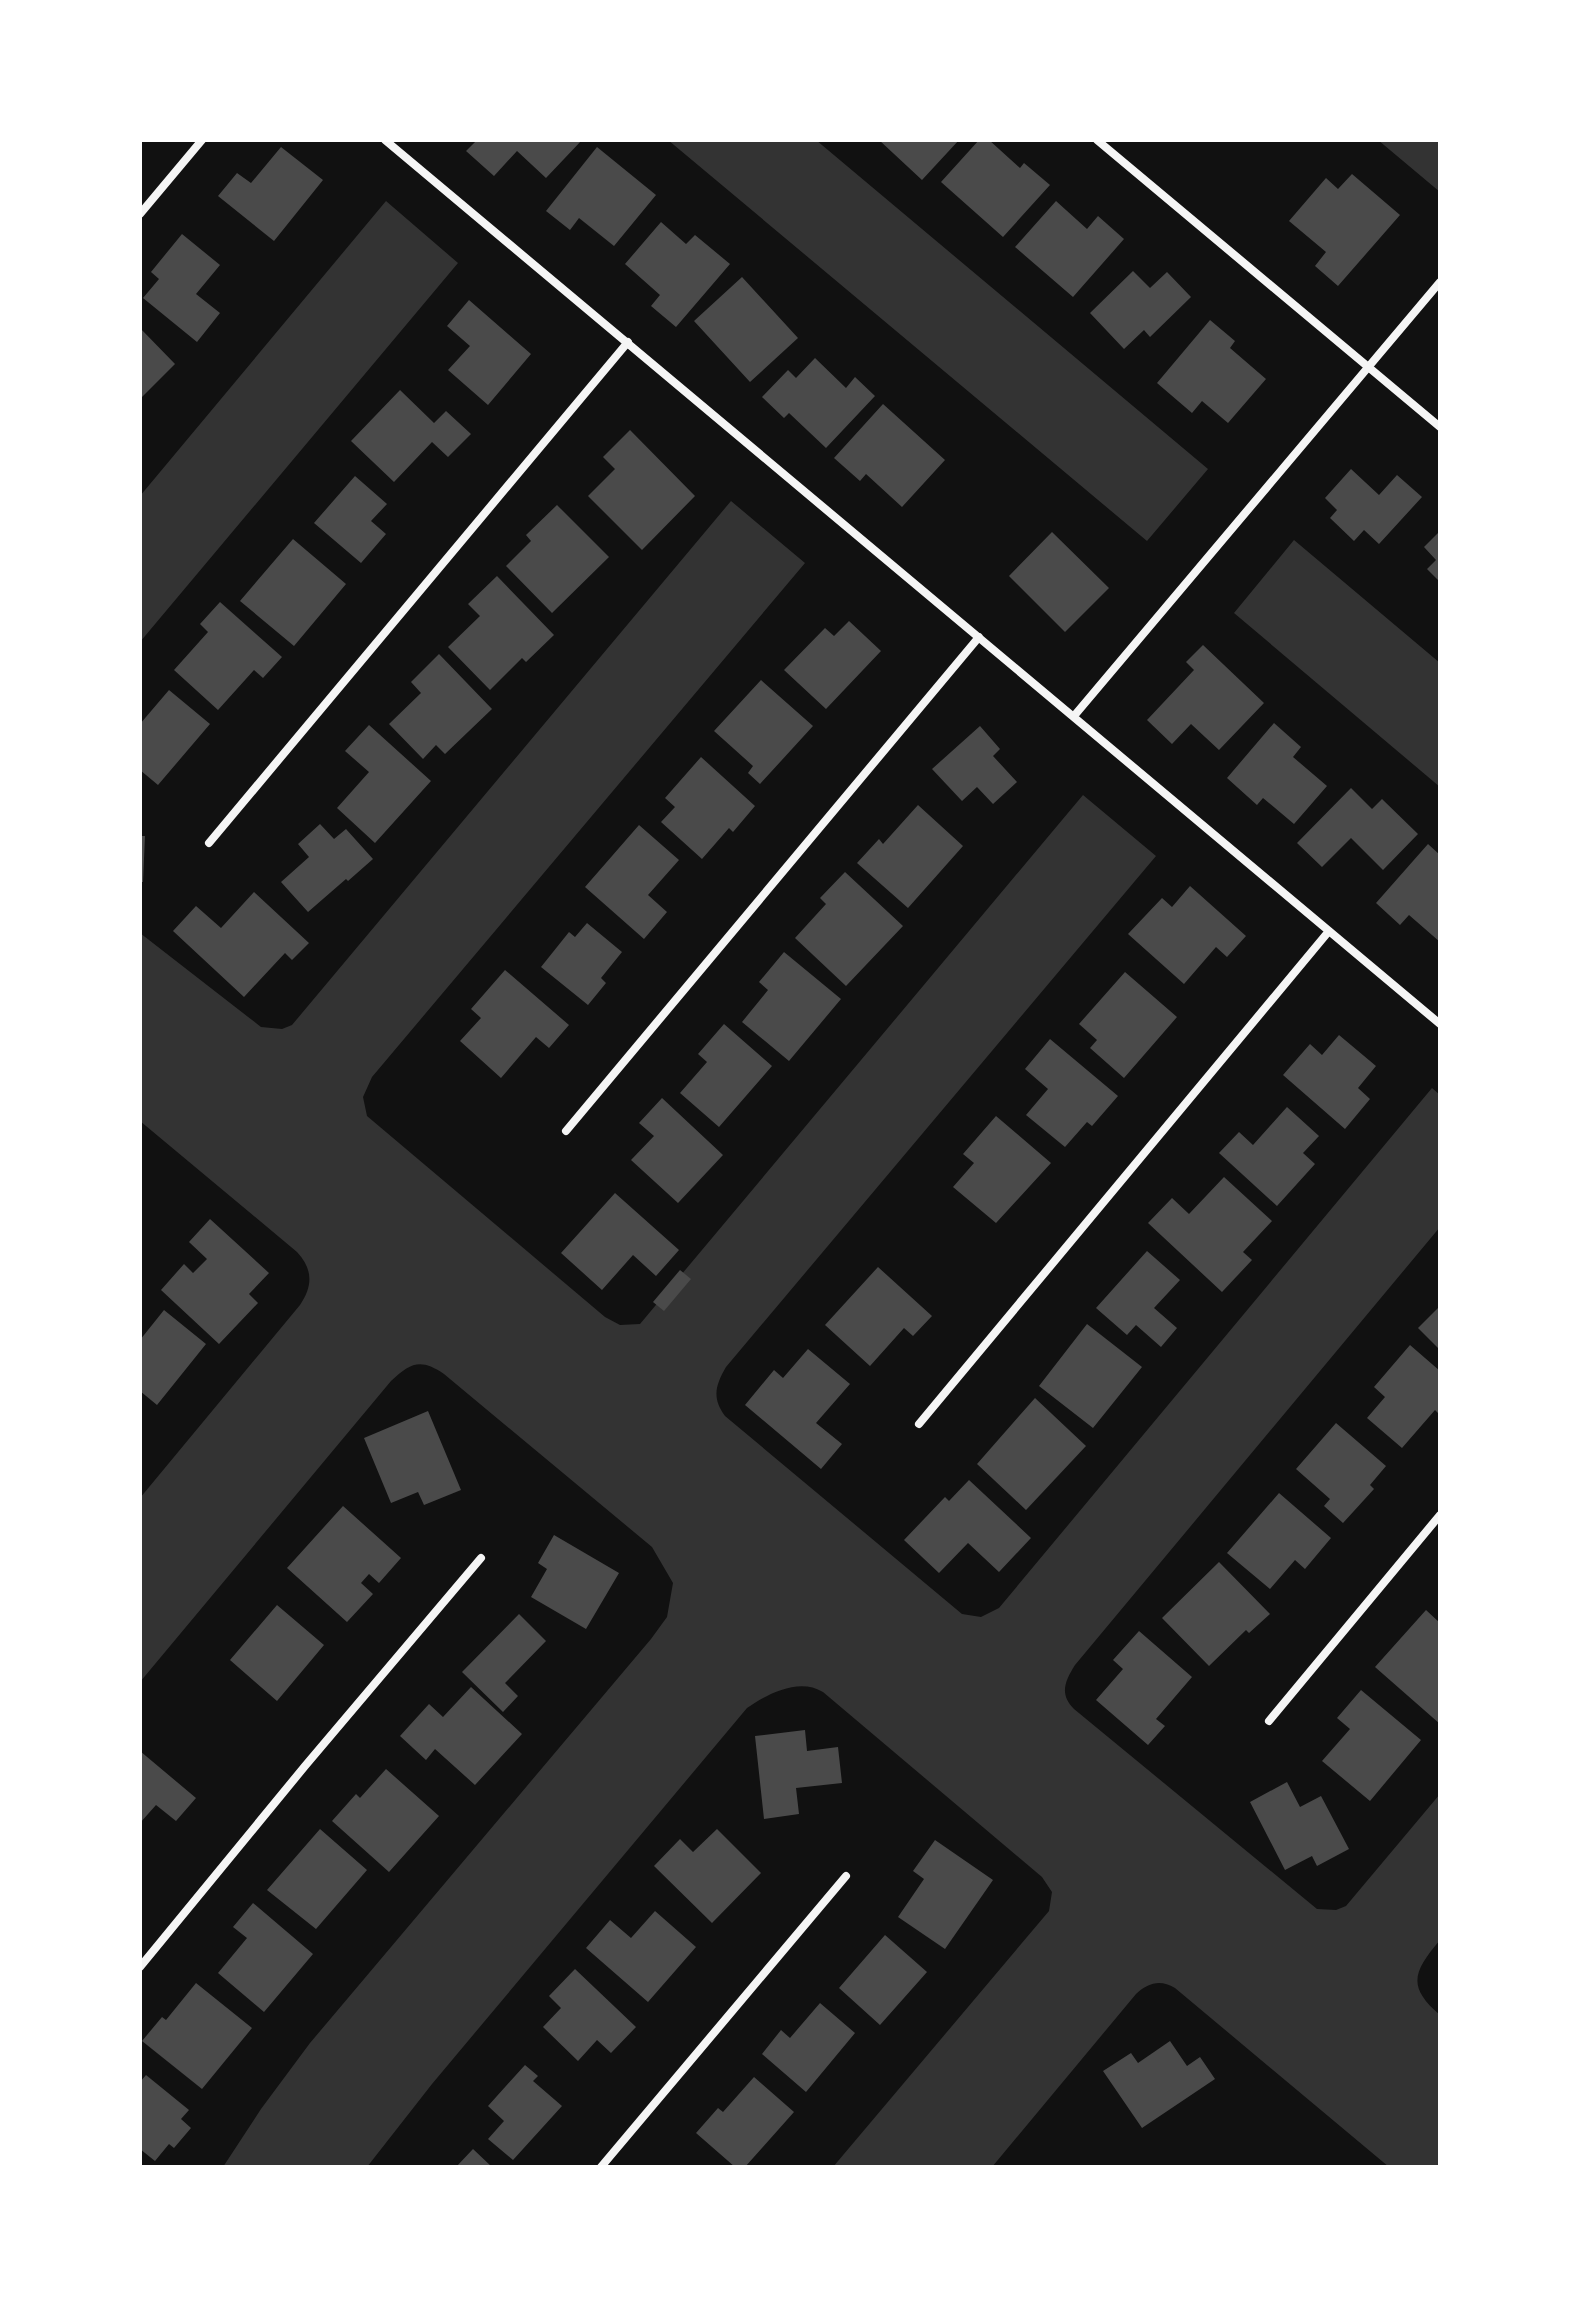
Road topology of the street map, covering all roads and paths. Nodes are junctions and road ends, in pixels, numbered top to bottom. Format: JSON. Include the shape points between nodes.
{"nodes":[{"id":1,"x":202,"y":140,"type":"edge"},
{"id":2,"x":385,"y":140,"type":"edge"},
{"id":3,"x":1097,"y":140,"type":"edge"},
{"id":4,"x":140,"y":214,"type":"edge"},
{"id":5,"x":1440,"y":282,"type":"edge"},
{"id":6,"x":628,"y":342,"type":"junction"},
{"id":7,"x":1368,"y":367,"type":"junction"},
{"id":8,"x":1440,"y":427,"type":"edge"},
{"id":9,"x":979,"y":637,"type":"junction"},
{"id":10,"x":1074,"y":716,"type":"junction"},
{"id":11,"x":209,"y":843,"type":"dead end"},
{"id":12,"x":1329,"y":931,"type":"junction"},
{"id":13,"x":1440,"y":1024,"type":"edge"},
{"id":14,"x":566,"y":1131,"type":"dead end"},
{"id":15,"x":919,"y":1424,"type":"dead end"},
{"id":16,"x":1440,"y":1515,"type":"edge"},
{"id":17,"x":481,"y":1558,"type":"dead end"},
{"id":18,"x":1269,"y":1721,"type":"dead end"},
{"id":19,"x":846,"y":1876,"type":"dead end"},
{"id":20,"x":140,"y":1967,"type":"edge"},
{"id":21,"x":601,"y":2167,"type":"edge"}],
"edges":[{"from":1,"to":4,"type":"street"},
{"from":2,"to":6,"type":"street"},
{"from":3,"to":7,"type":"street"},
{"from":5,"to":7,"type":"street"},
{"from":6,"to":9,"type":"street"},
{"from":6,"to":11,"type":"street"},
{"from":7,"to":8,"type":"street"},
{"from":7,"to":10,"type":"street"},
{"from":9,"to":10,"type":"street"},
{"from":9,"to":14,"type":"street"},
{"from":10,"to":12,"type":"street"},
{"from":12,"to":13,"type":"street"},
{"from":12,"to":15,"type":"street"},
{"from":16,"to":18,"type":"street"},
{"from":17,"to":20,"type":"street"},
{"from":19,"to":21,"type":"street"}]}
